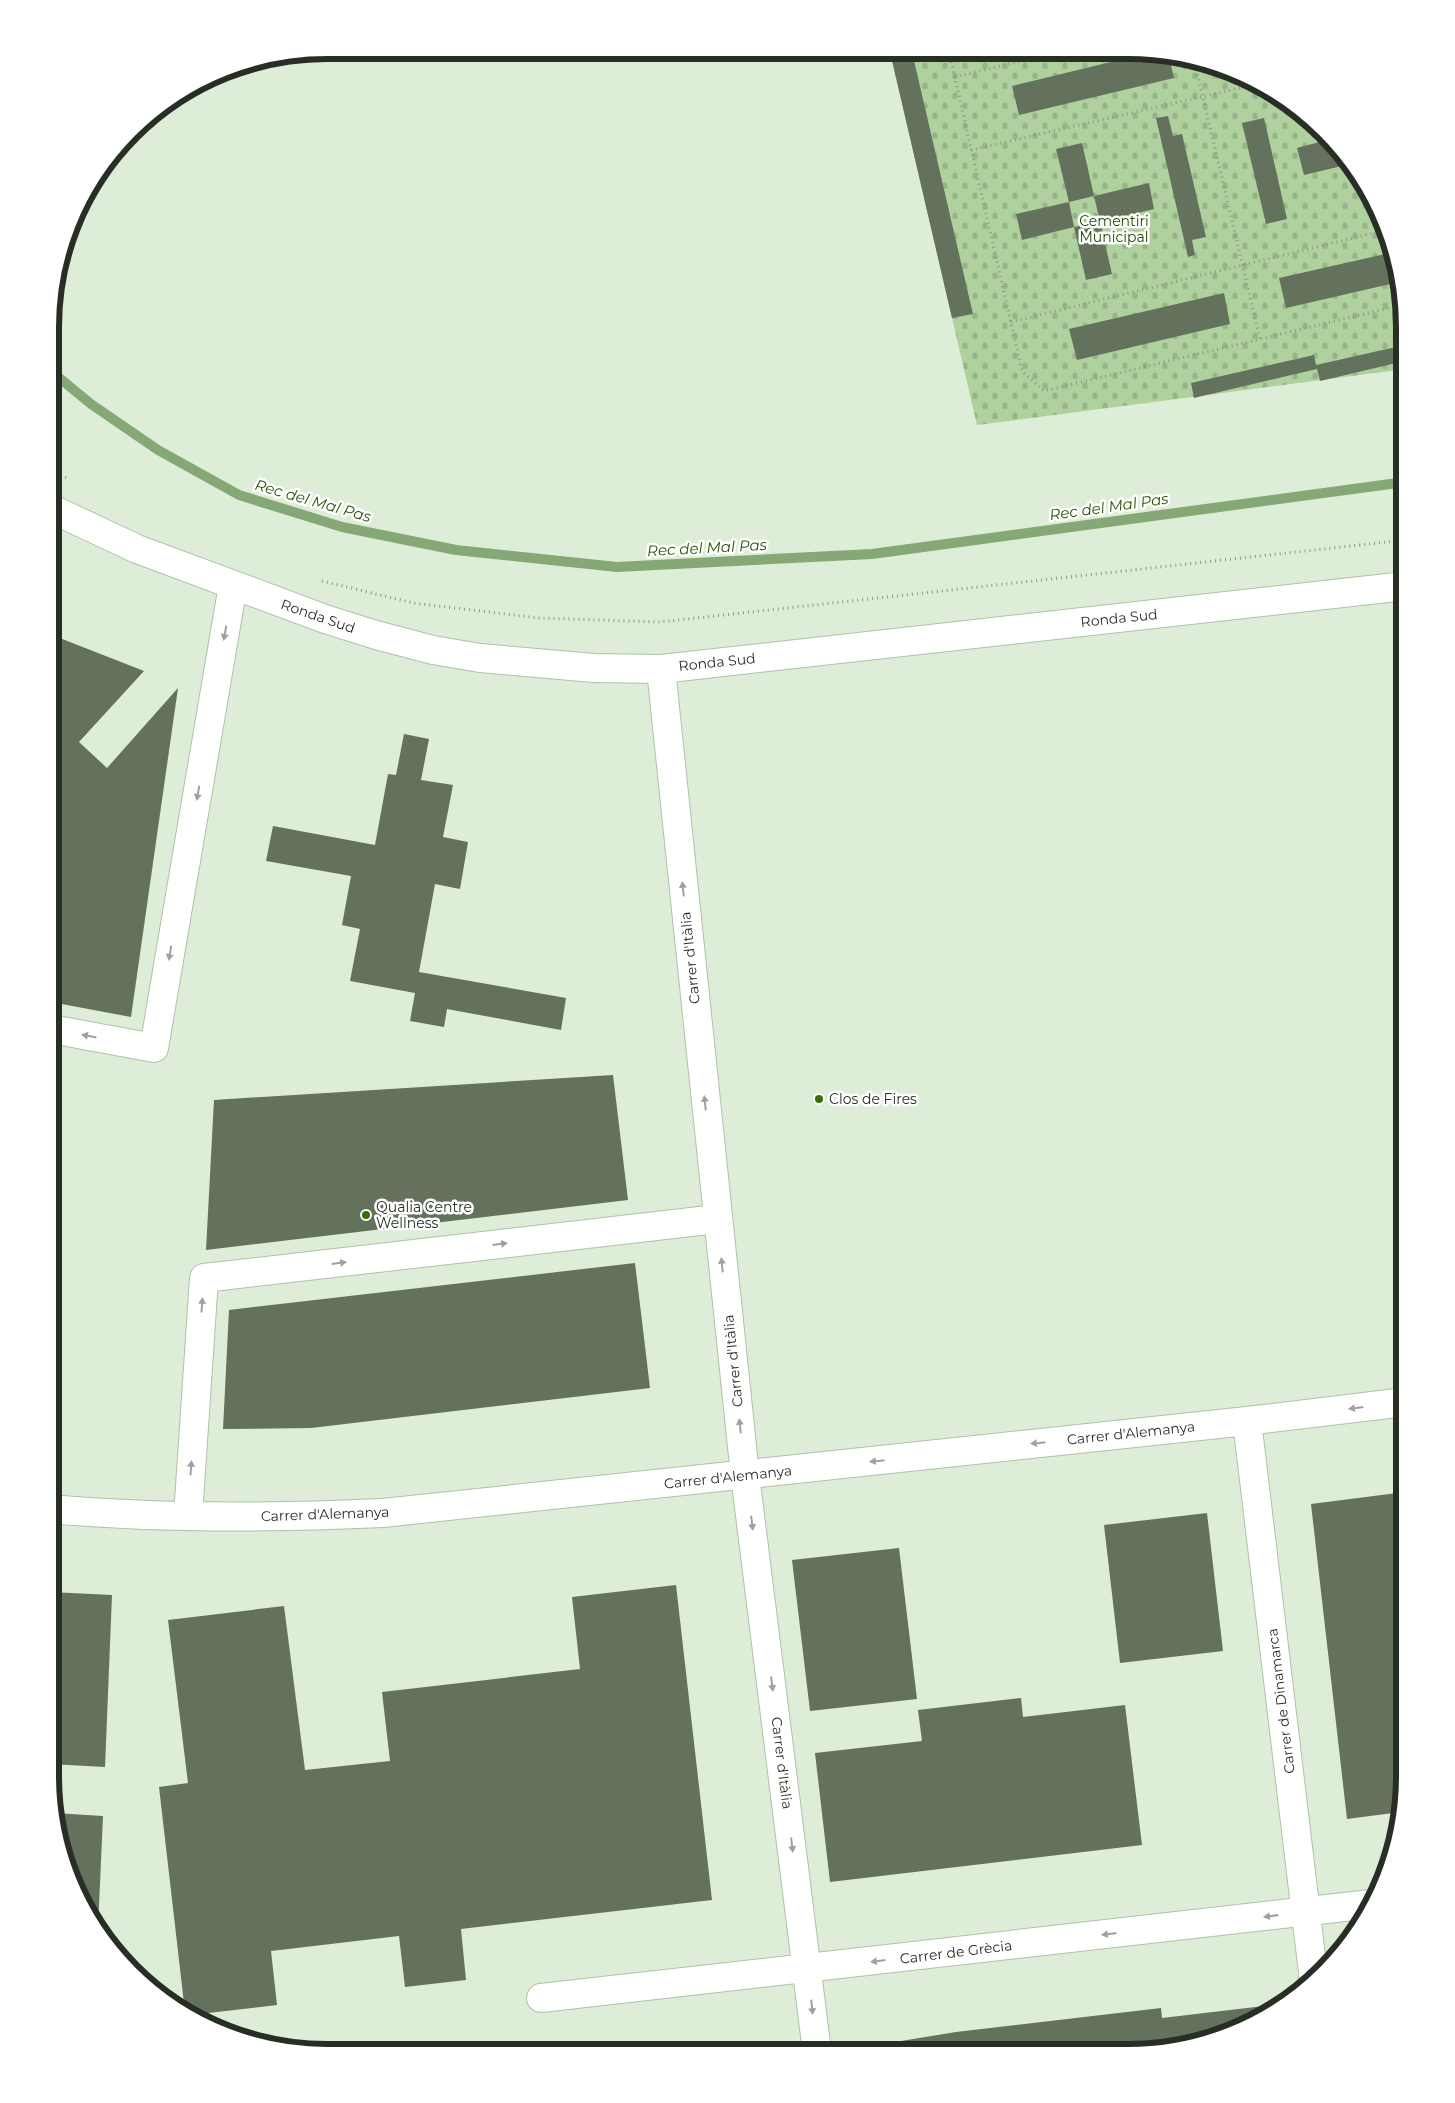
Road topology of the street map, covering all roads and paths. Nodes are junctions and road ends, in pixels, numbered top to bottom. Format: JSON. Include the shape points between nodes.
{"nodes":[{"id":1,"x":950,"y":59,"type":"edge"},
{"id":2,"x":1028,"y":59,"type":"edge"},
{"id":3,"x":1196,"y":67,"type":"edge"},
{"id":4,"x":954,"y":76,"type":"junction"},
{"id":5,"x":1247,"y":86,"type":"edge"},
{"id":6,"x":1202,"y":96,"type":"junction"},
{"id":7,"x":971,"y":150,"type":"junction"},
{"id":8,"x":1379,"y":232,"type":"edge"},
{"id":9,"x":1243,"y":265,"type":"junction"},
{"id":10,"x":1396,"y":307,"type":"edge"},
{"id":11,"x":1011,"y":322,"type":"junction"},
{"id":12,"x":1260,"y":339,"type":"junction"},
{"id":13,"x":59,"y":474,"type":"edge"},
{"id":14,"x":69,"y":480,"type":"dead end"},
{"id":15,"x":59,"y":511,"type":"edge"},
{"id":16,"x":1396,"y":541,"type":"edge"},
{"id":17,"x":317,"y":580,"type":"dead end"},
{"id":18,"x":233,"y":585,"type":"junction"},
{"id":19,"x":1396,"y":587,"type":"edge"},
{"id":20,"x":661,"y":669,"type":"junction"},
{"id":21,"x":59,"y":1030,"type":"edge"},
{"id":22,"x":717,"y":1219,"type":"junction"},
{"id":23,"x":1396,"y":1403,"type":"edge"},
{"id":24,"x":1247,"y":1421,"type":"junction"},
{"id":25,"x":746,"y":1475,"type":"junction"},
{"id":26,"x":59,"y":1509,"type":"edge"},
{"id":27,"x":188,"y":1516,"type":"junction"},
{"id":28,"x":1363,"y":1905,"type":"edge"},
{"id":29,"x":1306,"y":1912,"type":"junction"},
{"id":30,"x":808,"y":1969,"type":"junction"},
{"id":31,"x":1313,"y":1971,"type":"edge"},
{"id":32,"x":541,"y":1998,"type":"dead end"},
{"id":33,"x":816,"y":2044,"type":"edge"}],
"edges":[{"from":1,"to":4,"type":"path"},
{"from":2,"to":4,"type":"path"},
{"from":3,"to":6,"type":"path"},
{"from":4,"to":7,"type":"path"},
{"from":5,"to":6,"type":"path"},
{"from":6,"to":7,"type":"path"},
{"from":6,"to":9,"type":"path"},
{"from":7,"to":11,"type":"path"},
{"from":8,"to":9,"type":"path"},
{"from":9,"to":11,"type":"path"},
{"from":9,"to":12,"type":"path"},
{"from":10,"to":12,"type":"path"},
{"from":11,"to":12,"type":"path","via":[[1022,371],[1044,390]]},
{"from":13,"to":14,"type":"path"},
{"from":15,"to":18,"type":"street","name":"Ronda Sud","via":[[137,549]]},
{"from":16,"to":17,"type":"path","via":[[660,622],[538,618],[413,604]]},
{"from":18,"to":20,"type":"street","name":"Ronda Sud","via":[[325,619],[433,650],[480,658],[594,668]]},
{"from":18,"to":21,"type":"street","one_way":true,"via":[[154,1048]]},
{"from":19,"to":20,"type":"street","name":"Ronda Sud"},
{"from":22,"to":20,"type":"street","name":"Carrer d'Itàlia","one_way":true},
{"from":25,"to":22,"type":"street","name":"Carrer d'Itàlia","one_way":true},
{"from":27,"to":22,"type":"street","one_way":true,"via":[[204,1278]]},
{"from":23,"to":24,"type":"street","name":"Carrer d'Alemanya","one_way":true},
{"from":24,"to":25,"type":"street","name":"Carrer d'Alemanya","one_way":true},
{"from":24,"to":29,"type":"street","name":"Carrer de Dinamarca"},
{"from":25,"to":27,"type":"street","name":"Carrer d'Alemanya","via":[[383,1513],[279,1518]]},
{"from":25,"to":30,"type":"street","name":"Carrer d'Itàlia","one_way":true},
{"from":26,"to":27,"type":"street","name":"Carrer d'Alemanya"},
{"from":28,"to":29,"type":"street","name":"Carrer de Grècia"},
{"from":29,"to":30,"type":"street","name":"Carrer de Grècia","one_way":true},
{"from":29,"to":31,"type":"street","name":"Carrer de Dinamarca"},
{"from":30,"to":32,"type":"street","name":"Carrer de Grècia"},
{"from":30,"to":33,"type":"street","name":"Carrer d'Itàlia","one_way":true}]}
